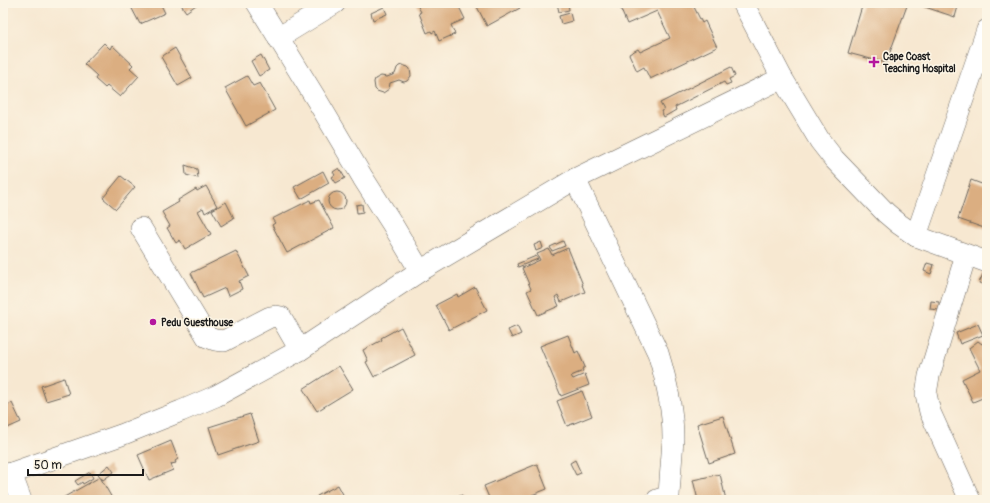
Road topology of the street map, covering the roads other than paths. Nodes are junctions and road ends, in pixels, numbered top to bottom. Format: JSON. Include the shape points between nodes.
{"nodes":[{"id":1,"x":257,"y":3,"type":"edge"},
{"id":2,"x":335,"y":3,"type":"edge"},
{"id":3,"x":743,"y":3,"type":"edge"},
{"id":4,"x":987,"y":30,"type":"edge"},
{"id":5,"x":278,"y":38,"type":"junction"},
{"id":6,"x":782,"y":78,"type":"junction"},
{"id":7,"x":575,"y":179,"type":"junction"},
{"id":8,"x":141,"y":228,"type":"dead end"},
{"id":9,"x":916,"y":236,"type":"junction"},
{"id":10,"x":966,"y":255,"type":"junction"},
{"id":11,"x":987,"y":262,"type":"edge"},
{"id":12,"x":420,"y":271,"type":"junction"},
{"id":13,"x":300,"y":350,"type":"junction"},
{"id":14,"x":7,"y":474,"type":"edge"},
{"id":15,"x":666,"y":499,"type":"edge"},
{"id":16,"x":20,"y":500,"type":"edge"},
{"id":17,"x":970,"y":500,"type":"edge"}],
"edges":[{"from":1,"to":5,"type":"street"},
{"from":2,"to":5,"type":"street"},
{"from":3,"to":6,"type":"street"},
{"from":4,"to":9,"type":"street"},
{"from":5,"to":12,"type":"street"},
{"from":6,"to":7,"type":"street"},
{"from":6,"to":9,"type":"street","via":[[820,141],[834,159],[886,213]]},
{"from":7,"to":12,"type":"street"},
{"from":7,"to":15,"type":"street","via":[[658,353],[664,372],[672,437]]},
{"from":8,"to":13,"type":"street","via":[[207,337],[224,341],[276,316],[281,317]]},
{"from":9,"to":10,"type":"street"},
{"from":10,"to":11,"type":"street"},
{"from":10,"to":17,"type":"street","via":[[929,376],[926,394],[930,412]]},
{"from":12,"to":13,"type":"street"},
{"from":13,"to":14,"type":"street","via":[[216,396],[181,411],[121,435]]},
{"from":14,"to":16,"type":"street"}]}
